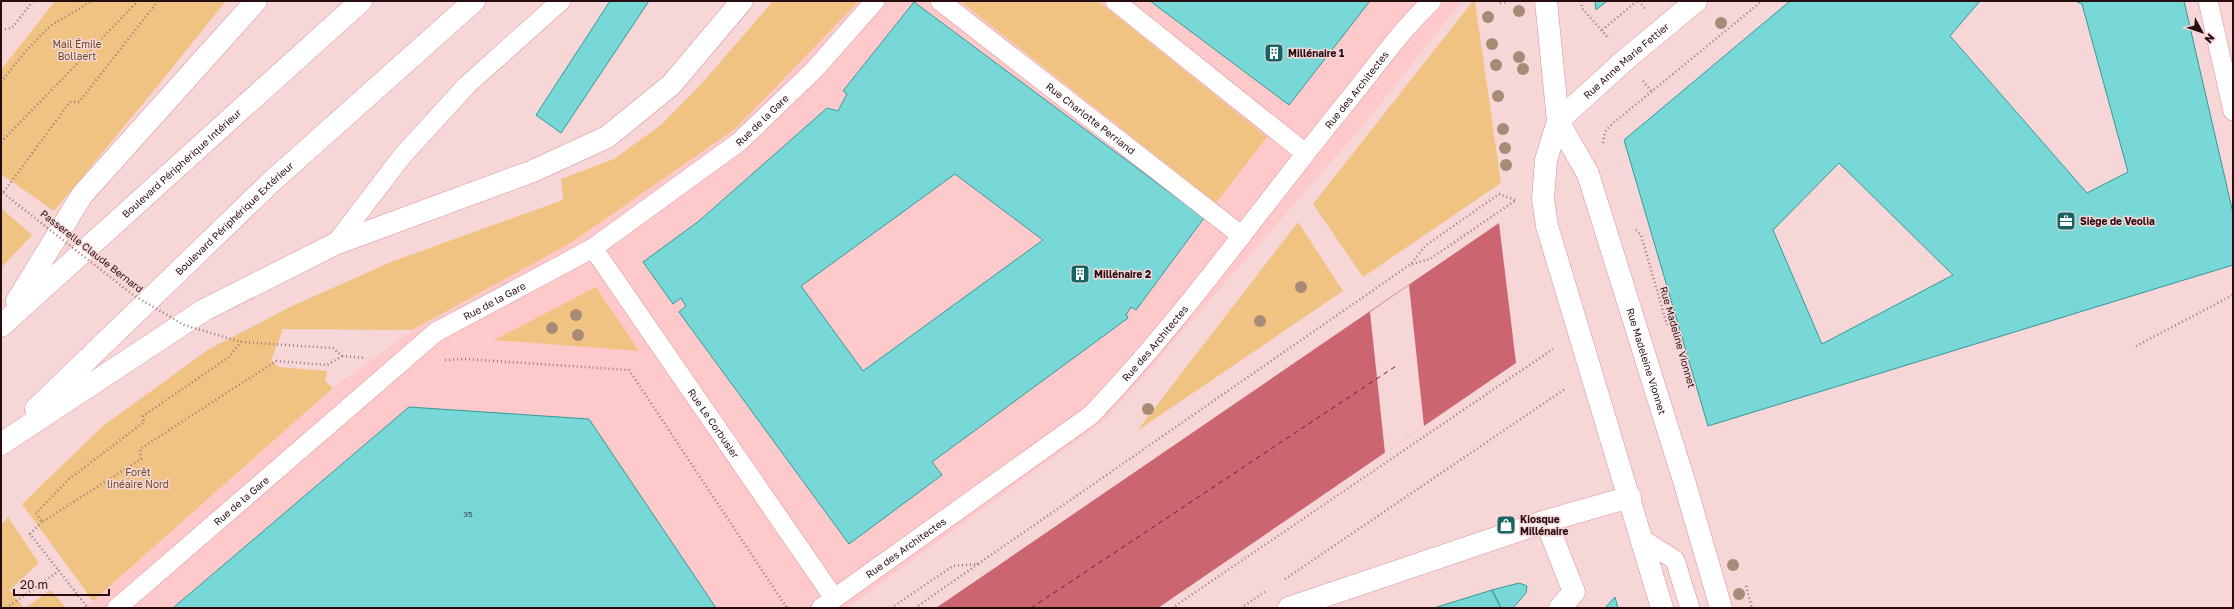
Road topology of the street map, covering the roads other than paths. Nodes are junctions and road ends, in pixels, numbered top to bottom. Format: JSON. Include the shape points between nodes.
{"nodes":[{"id":1,"x":256,"y":1,"type":"edge"},
{"id":2,"x":362,"y":1,"type":"edge"},
{"id":3,"x":474,"y":1,"type":"edge"},
{"id":4,"x":561,"y":1,"type":"edge"},
{"id":5,"x":742,"y":1,"type":"edge"},
{"id":6,"x":875,"y":1,"type":"edge"},
{"id":7,"x":940,"y":1,"type":"edge"},
{"id":8,"x":1114,"y":1,"type":"edge"},
{"id":9,"x":1546,"y":1,"type":"edge"},
{"id":10,"x":1696,"y":1,"type":"edge"},
{"id":11,"x":2208,"y":1,"type":"edge"},
{"id":12,"x":1428,"y":4,"type":"edge"},
{"id":13,"x":2233,"y":111,"type":"edge"},
{"id":14,"x":1558,"y":121,"type":"junction"},
{"id":15,"x":1305,"y":153,"type":"junction"},
{"id":16,"x":1242,"y":236,"type":"junction"},
{"id":17,"x":335,"y":244,"type":"junction"},
{"id":18,"x":593,"y":248,"type":"junction"},
{"id":19,"x":2,"y":324,"type":"edge"},
{"id":20,"x":1,"y":444,"type":"edge"},
{"id":21,"x":1630,"y":498,"type":"junction"},
{"id":22,"x":1546,"y":521,"type":"junction"},
{"id":23,"x":1642,"y":539,"type":"junction"},
{"id":24,"x":827,"y":603,"type":"edge"},
{"id":25,"x":117,"y":608,"type":"edge"},
{"id":26,"x":1289,"y":608,"type":"edge"},
{"id":27,"x":1560,"y":608,"type":"edge"},
{"id":28,"x":1662,"y":608,"type":"edge"},
{"id":29,"x":1690,"y":608,"type":"edge"},
{"id":30,"x":1721,"y":608,"type":"edge"}],
"edges":[{"from":1,"to":19,"type":"main road","via":[[82,194]]},
{"from":2,"to":19,"type":"main road","name":"Boulevard Périphérique Intérieur"},
{"from":3,"to":20,"type":"main road","name":"Boulevard Périphérique Extérieur","via":[[270,183]]},
{"from":4,"to":17,"type":"lane","via":[[467,85],[408,149]]},
{"from":5,"to":17,"type":"main road","via":[[671,85],[607,137],[533,171]]},
{"from":6,"to":18,"type":"lane","name":"Rue de la Gare","via":[[815,69],[739,142]]},
{"from":7,"to":16,"type":"lane","name":"Rue Charlotte Perriand"},
{"from":8,"to":15,"type":"lane"},
{"from":9,"to":14,"type":"main road","name":"Rue Madeleine Vionnet"},
{"from":10,"to":14,"type":"main road","name":"Rue Anne Marie Fettier","via":[[1625,60]]},
{"from":11,"to":13,"type":"lane"},
{"from":12,"to":15,"type":"lane","name":"Rue des Architectes"},
{"from":14,"to":21,"type":"main road","name":"Rue Madeleine Vionnet","via":[[1546,160],[1543,200],[1547,226]]},
{"from":14,"to":30,"type":"main road","name":"Rue Madeleine Vionnet","via":[[1588,174]]},
{"from":15,"to":16,"type":"lane","name":"Rue des Architectes"},
{"from":16,"to":24,"type":"lane","name":"Rue des Architectes","via":[[1091,415]]},
{"from":17,"to":20,"type":"main road","via":[[204,310]]},
{"from":18,"to":24,"type":"lane","name":"Rue Le Corbusier"},
{"from":18,"to":25,"type":"lane","name":"Rue de la Gare","via":[[436,332]]},
{"from":21,"to":22,"type":"main road"},
{"from":21,"to":23,"type":"main road","name":"Rue Madeleine Vionnet"},
{"from":22,"to":26,"type":"main road"},
{"from":22,"to":27,"type":"main road","via":[[1574,592]]},
{"from":23,"to":28,"type":"main road","name":"Rue Madeleine Vionnet"},
{"from":23,"to":29,"type":"lane","via":[[1675,560]]}]}
